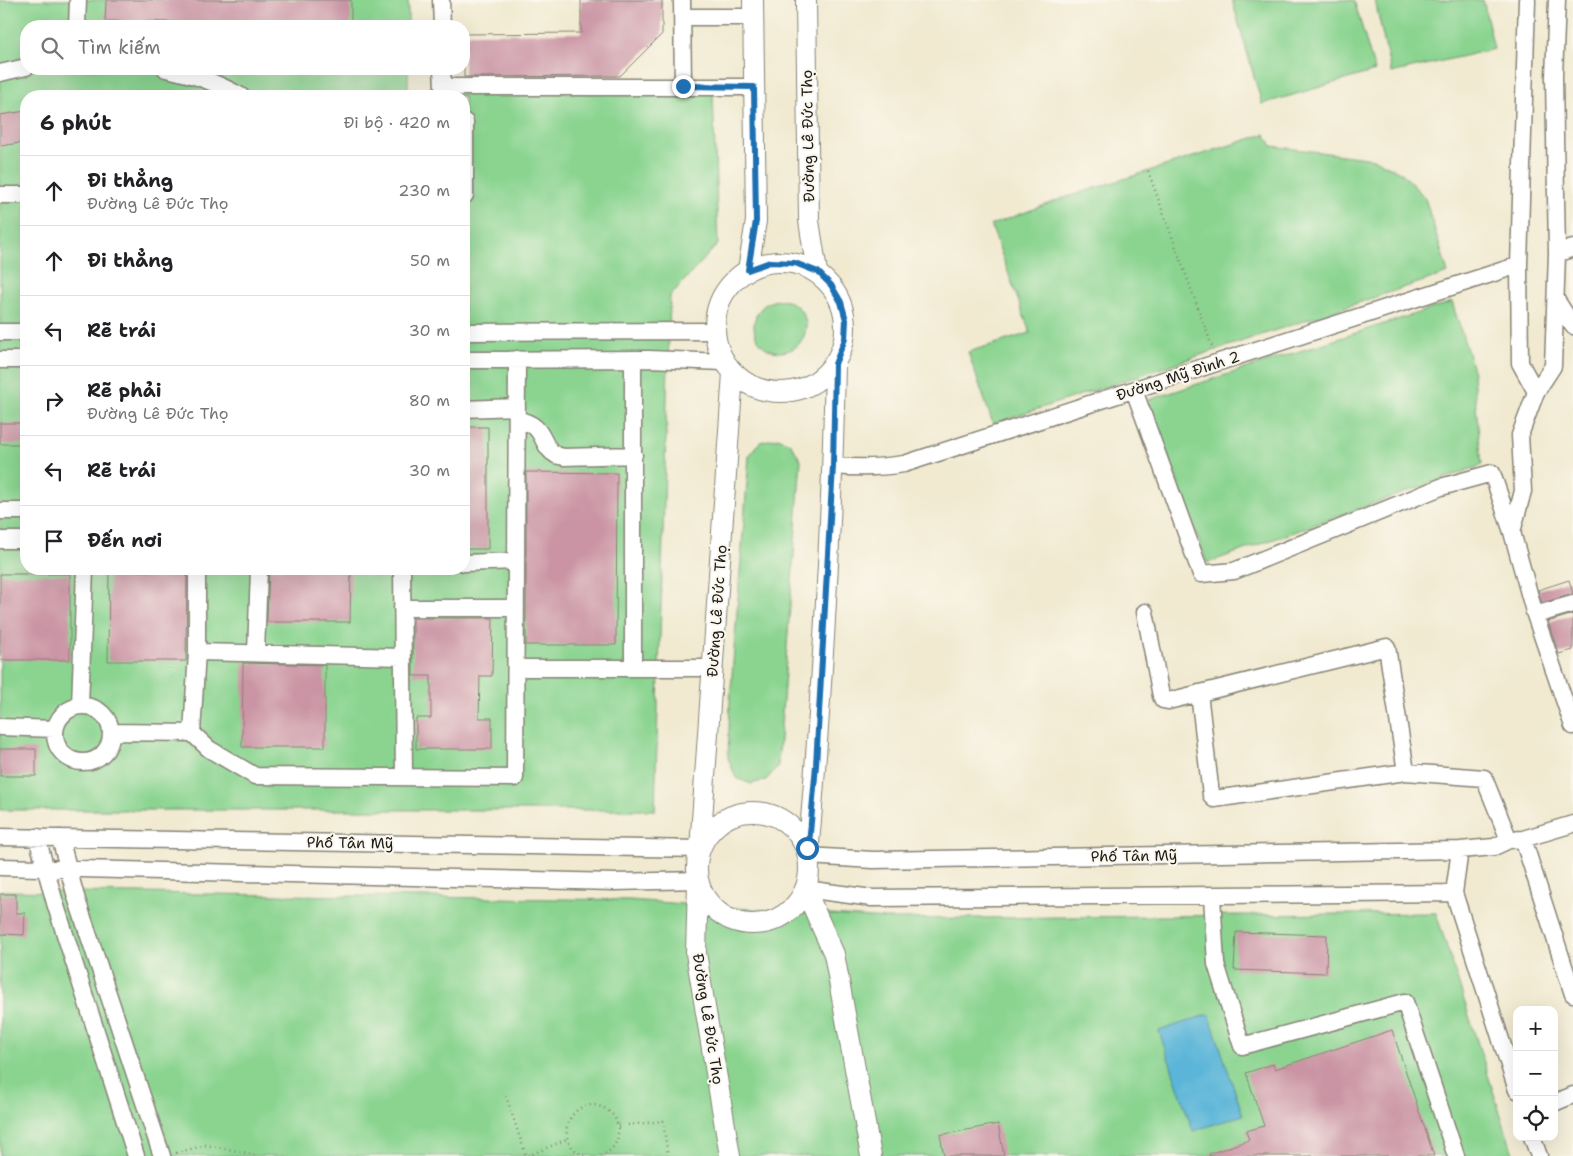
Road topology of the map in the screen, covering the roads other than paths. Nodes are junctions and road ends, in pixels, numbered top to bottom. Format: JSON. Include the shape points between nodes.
{"nodes":[{"id":1,"x":78,"y":0,"type":"edge"},
{"id":2,"x":441,"y":0,"type":"edge"},
{"id":3,"x":682,"y":0,"type":"edge"},
{"id":4,"x":806,"y":0,"type":"edge"},
{"id":5,"x":1526,"y":0,"type":"edge"},
{"id":6,"x":1557,"y":0,"type":"edge"},
{"id":7,"x":754,"y":8,"type":"edge"},
{"id":8,"x":682,"y":17,"type":"junction"},
{"id":9,"x":77,"y":20,"type":"edge"},
{"id":10,"x":442,"y":20,"type":"edge"},
{"id":11,"x":20,"y":68,"type":"edge"},
{"id":12,"x":0,"y":73,"type":"edge"},
{"id":13,"x":196,"y":75,"type":"edge"},
{"id":14,"x":442,"y":75,"type":"edge"},
{"id":15,"x":683,"y":86,"type":"junction"},
{"id":16,"x":754,"y":87,"type":"junction"},
{"id":17,"x":230,"y":90,"type":"edge"},
{"id":18,"x":0,"y":195,"type":"edge"},
{"id":19,"x":20,"y":195,"type":"edge"},
{"id":20,"x":1565,"y":251,"type":"edge"},
{"id":21,"x":1520,"y":266,"type":"junction"},
{"id":22,"x":748,"y":270,"type":"junction"},
{"id":23,"x":818,"y":272,"type":"junction"},
{"id":24,"x":1557,"y":301,"type":"junction"},
{"id":25,"x":1573,"y":326,"type":"edge"},
{"id":26,"x":715,"y":331,"type":"junction"},
{"id":27,"x":0,"y":332,"type":"edge"},
{"id":28,"x":20,"y":332,"type":"edge"},
{"id":29,"x":470,"y":332,"type":"edge"},
{"id":30,"x":517,"y":359,"type":"junction"},
{"id":31,"x":633,"y":359,"type":"junction"},
{"id":32,"x":0,"y":360,"type":"edge"},
{"id":33,"x":20,"y":360,"type":"edge"},
{"id":34,"x":470,"y":360,"type":"edge"},
{"id":35,"x":835,"y":364,"type":"junction"},
{"id":36,"x":729,"y":367,"type":"junction"},
{"id":37,"x":1134,"y":390,"type":"junction"},
{"id":38,"x":1536,"y":392,"type":"junction"},
{"id":39,"x":470,"y":409,"type":"edge"},
{"id":40,"x":517,"y":413,"type":"junction"},
{"id":41,"x":634,"y":455,"type":"junction"},
{"id":42,"x":833,"y":466,"type":"junction"},
{"id":43,"x":0,"y":511,"type":"edge"},
{"id":44,"x":20,"y":511,"type":"edge"},
{"id":45,"x":1512,"y":532,"type":"junction"},
{"id":46,"x":0,"y":540,"type":"edge"},
{"id":47,"x":20,"y":540,"type":"edge"},
{"id":48,"x":516,"y":561,"type":"junction"},
{"id":49,"x":470,"y":562,"type":"edge"},
{"id":50,"x":85,"y":575,"type":"edge"},
{"id":51,"x":197,"y":575,"type":"edge"},
{"id":52,"x":259,"y":575,"type":"edge"},
{"id":53,"x":402,"y":575,"type":"edge"},
{"id":54,"x":1573,"y":604,"type":"edge"},
{"id":55,"x":402,"y":608,"type":"junction"},
{"id":56,"x":516,"y":608,"type":"junction"},
{"id":57,"x":1145,"y":612,"type":"dead end"},
{"id":58,"x":1535,"y":615,"type":"junction"},
{"id":59,"x":197,"y":652,"type":"junction"},
{"id":60,"x":256,"y":653,"type":"junction"},
{"id":61,"x":403,"y":657,"type":"junction"},
{"id":62,"x":633,"y":667,"type":"junction"},
{"id":63,"x":516,"y":668,"type":"junction"},
{"id":64,"x":714,"y":668,"type":"junction"},
{"id":65,"x":1199,"y":693,"type":"junction"},
{"id":66,"x":80,"y":706,"type":"junction"},
{"id":67,"x":1573,"y":726,"type":"edge"},
{"id":68,"x":0,"y":727,"type":"edge"},
{"id":69,"x":55,"y":729,"type":"junction"},
{"id":70,"x":111,"y":732,"type":"junction"},
{"id":71,"x":192,"y":733,"type":"junction"},
{"id":72,"x":1406,"y":772,"type":"junction"},
{"id":73,"x":404,"y":776,"type":"junction"},
{"id":74,"x":1573,"y":824,"type":"edge"},
{"id":75,"x":0,"y":837,"type":"edge"},
{"id":76,"x":37,"y":837,"type":"junction"},
{"id":77,"x":60,"y":838,"type":"junction"},
{"id":78,"x":1516,"y":840,"type":"junction"},
{"id":79,"x":700,"y":849,"type":"junction"},
{"id":80,"x":1460,"y":850,"type":"junction"},
{"id":81,"x":808,"y":856,"type":"junction"},
{"id":82,"x":0,"y":867,"type":"edge"},
{"id":83,"x":45,"y":868,"type":"junction"},
{"id":84,"x":68,"y":868,"type":"junction"},
{"id":85,"x":698,"y":880,"type":"junction"},
{"id":86,"x":805,"y":889,"type":"junction"},
{"id":87,"x":1454,"y":893,"type":"junction"},
{"id":88,"x":1212,"y":896,"type":"junction"},
{"id":89,"x":1573,"y":994,"type":"edge"},
{"id":90,"x":1513,"y":1077,"type":"edge"},
{"id":91,"x":1573,"y":1095,"type":"edge"},
{"id":92,"x":1558,"y":1101,"type":"edge"},
{"id":93,"x":1533,"y":1141,"type":"edge"},
{"id":94,"x":136,"y":1156,"type":"edge"},
{"id":95,"x":162,"y":1156,"type":"edge"},
{"id":96,"x":730,"y":1156,"type":"edge"},
{"id":97,"x":871,"y":1156,"type":"edge"},
{"id":98,"x":1456,"y":1156,"type":"edge"},
{"id":99,"x":1539,"y":1156,"type":"edge"}],
"edges":[{"from":1,"to":9,"type":"street"},
{"from":2,"to":10,"type":"street"},
{"from":3,"to":8,"type":"street"},
{"from":4,"to":23,"type":"main road","name":"Đường Lê Đức Thọ","via":[[809,221]]},
{"from":5,"to":21,"type":"street"},
{"from":6,"to":20,"type":"street","via":[[1554,77]]},
{"from":7,"to":8,"type":"street"},
{"from":7,"to":16,"type":"main road"},
{"from":8,"to":15,"type":"street"},
{"from":11,"to":12,"type":"street"},
{"from":13,"to":17,"type":"street"},
{"from":14,"to":15,"type":"street","via":[[443,87]]},
{"from":15,"to":16,"type":"street"},
{"from":16,"to":22,"type":"main road","via":[[756,221]]},
{"from":18,"to":19,"type":"street"},
{"from":20,"to":24,"type":"street"},
{"from":21,"to":37,"type":"street","name":"Đường Mỹ Đình 2"},
{"from":21,"to":38,"type":"street","via":[[1520,363]]},
{"from":22,"to":23,"type":"main road","via":[[770,262],[795,263]]},
{"from":22,"to":26,"type":"main road","via":[[732,282],[720,299]]},
{"from":23,"to":35,"type":"main road","via":[[841,302],[846,320],[845,339]]},
{"from":24,"to":25,"type":"street"},
{"from":24,"to":38,"type":"street","via":[[1554,366]]},
{"from":26,"to":29,"type":"street"},
{"from":26,"to":36,"type":"main road","via":[[716,341]]},
{"from":27,"to":28,"type":"street"},
{"from":30,"to":31,"type":"street"},
{"from":30,"to":34,"type":"street"},
{"from":30,"to":40,"type":"street"},
{"from":31,"to":36,"type":"street"},
{"from":31,"to":41,"type":"street"},
{"from":32,"to":33,"type":"street"},
{"from":35,"to":36,"type":"main road","via":[[814,383],[798,390],[781,392],[747,384]]},
{"from":35,"to":42,"type":"main road"},
{"from":36,"to":64,"type":"main road","name":"Đường Lê Đức Thọ"},
{"from":37,"to":42,"type":"street","name":"Đường Mỹ Đình 2","via":[[904,464],[881,468]]},
{"from":37,"to":45,"type":"street","via":[[1201,574],[1234,571],[1441,487],[1492,473]]},
{"from":38,"to":45,"type":"street","via":[[1520,436],[1523,491]]},
{"from":39,"to":40,"type":"street"},
{"from":40,"to":41,"type":"street","via":[[523,421],[533,425],[555,454],[564,457]]},
{"from":40,"to":48,"type":"street"},
{"from":41,"to":62,"type":"street"},
{"from":42,"to":81,"type":"main road"},
{"from":43,"to":44,"type":"street"},
{"from":45,"to":58,"type":"street"},
{"from":46,"to":47,"type":"street"},
{"from":48,"to":49,"type":"street"},
{"from":48,"to":56,"type":"street"},
{"from":50,"to":66,"type":"street"},
{"from":51,"to":59,"type":"street"},
{"from":52,"to":60,"type":"street"},
{"from":53,"to":55,"type":"street"},
{"from":54,"to":58,"type":"street"},
{"from":55,"to":56,"type":"street"},
{"from":55,"to":61,"type":"street"},
{"from":56,"to":63,"type":"street"},
{"from":57,"to":65,"type":"street","via":[[1163,700]]},
{"from":58,"to":67,"type":"street"},
{"from":59,"to":60,"type":"street"},
{"from":59,"to":71,"type":"street"},
{"from":60,"to":61,"type":"street"},
{"from":61,"to":73,"type":"street"},
{"from":62,"to":63,"type":"street"},
{"from":62,"to":64,"type":"street"},
{"from":63,"to":73,"type":"street","via":[[515,778]]},
{"from":64,"to":79,"type":"main road","name":"Đường Lê Đức Thọ"},
{"from":65,"to":72,"type":"street","via":[[1214,799]]},
{"from":65,"to":72,"type":"street","via":[[1387,647]]},
{"from":66,"to":69,"type":"street","via":[[64,714]]},
{"from":66,"to":70,"type":"street","via":[[97,710],[104,716]]},
{"from":68,"to":69,"type":"street"},
{"from":69,"to":70,"type":"street","via":[[58,748],[72,760],[81,762],[99,757],[110,742]]},
{"from":70,"to":71,"type":"street"},
{"from":71,"to":73,"type":"street","via":[[209,749],[255,776]]},
{"from":72,"to":78,"type":"street","via":[[1484,778]]},
{"from":74,"to":78,"type":"street","name":"Phố Tân Mỹ"},
{"from":75,"to":76,"type":"street","name":"Phố Tân Mỹ"},
{"from":76,"to":77,"type":"street","name":"Phố Tân Mỹ"},
{"from":76,"to":83,"type":"street"},
{"from":77,"to":79,"type":"street","name":"Phố Tân Mỹ"},
{"from":77,"to":84,"type":"street"},
{"from":78,"to":80,"type":"street","name":"Phố Tân Mỹ","via":[[1494,847]]},
{"from":78,"to":89,"type":"street"},
{"from":79,"to":81,"type":"main road","via":[[715,826],[730,816],[748,811],[767,813],[784,820],[798,832]]},
{"from":79,"to":85,"type":"main road"},
{"from":80,"to":81,"type":"street","name":"Phố Tân Mỹ","via":[[873,860]]},
{"from":80,"to":87,"type":"street"},
{"from":81,"to":86,"type":"main road","via":[[810,867]]},
{"from":82,"to":83,"type":"street"},
{"from":83,"to":84,"type":"street"},
{"from":83,"to":94,"type":"street"},
{"from":84,"to":85,"type":"street","via":[[615,882]]},
{"from":84,"to":95,"type":"street"},
{"from":85,"to":86,"type":"main road","via":[[703,894],[715,909],[730,920],[749,924],[785,915]]},
{"from":85,"to":96,"type":"main road","name":"Đường Lê Đức Thọ","via":[[696,953]]},
{"from":86,"to":88,"type":"street","via":[[872,898]]},
{"from":86,"to":97,"type":"main road","via":[[834,954]]},
{"from":87,"to":88,"type":"street"},
{"from":87,"to":90,"type":"street"},
{"from":88,"to":98,"type":"street","via":[[1216,964],[1242,1046],[1404,1002]]},
{"from":91,"to":92,"type":"street"},
{"from":93,"to":99,"type":"street"}]}
